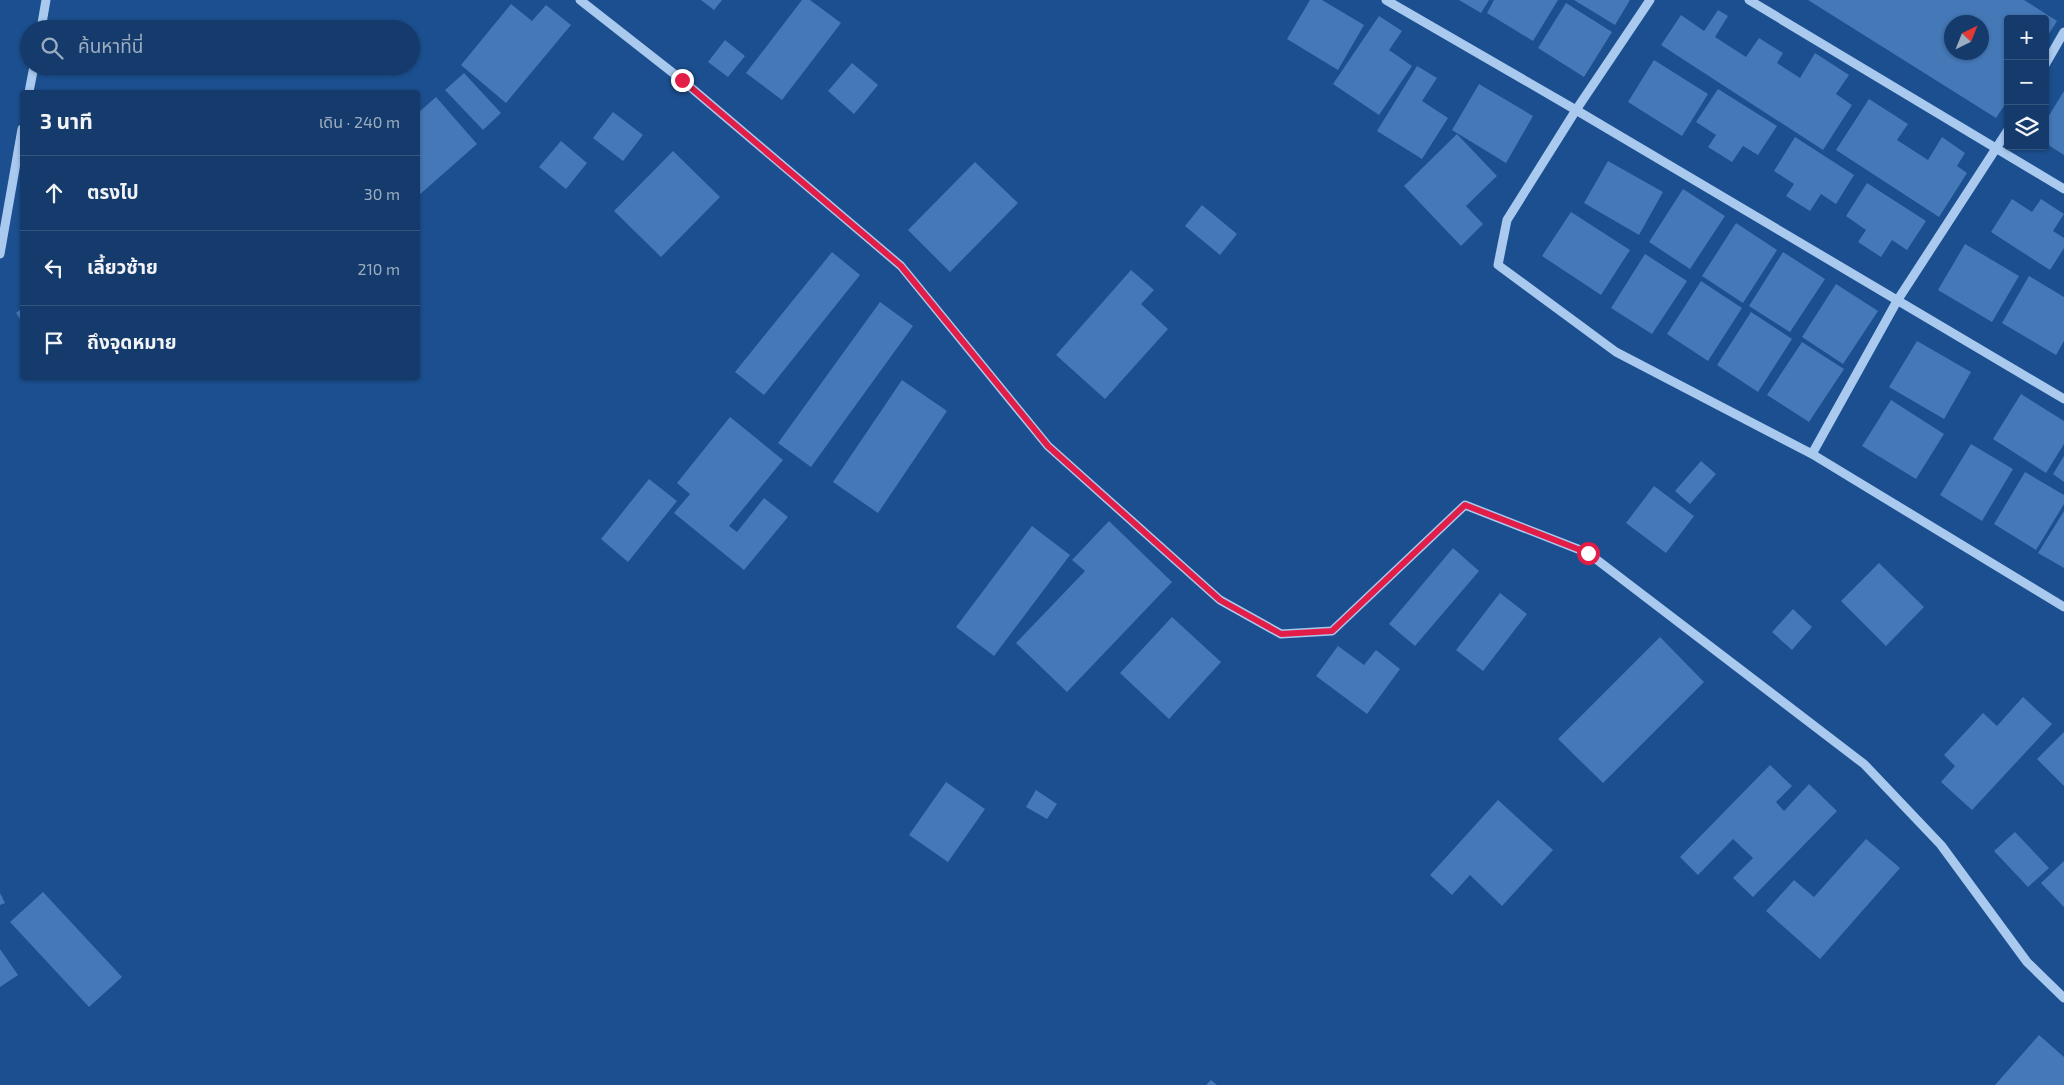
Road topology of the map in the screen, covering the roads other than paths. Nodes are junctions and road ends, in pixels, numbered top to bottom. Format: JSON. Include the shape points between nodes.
{"nodes":[{"id":1,"x":46,"y":0,"type":"edge"},
{"id":2,"x":580,"y":0,"type":"edge"},
{"id":3,"x":1386,"y":0,"type":"edge"},
{"id":4,"x":1650,"y":0,"type":"edge"},
{"id":5,"x":1749,"y":0,"type":"edge"},
{"id":6,"x":42,"y":20,"type":"edge"},
{"id":7,"x":2064,"y":32,"type":"edge"},
{"id":8,"x":2048,"y":60,"type":"edge"},
{"id":9,"x":32,"y":75,"type":"edge"},
{"id":10,"x":29,"y":90,"type":"edge"},
{"id":11,"x":1576,"y":110,"type":"junction"},
{"id":12,"x":2004,"y":137,"type":"edge"},
{"id":13,"x":20,"y":140,"type":"edge"},
{"id":14,"x":1998,"y":148,"type":"junction"},
{"id":15,"x":2064,"y":189,"type":"edge"},
{"id":16,"x":0,"y":254,"type":"edge"},
{"id":17,"x":1897,"y":301,"type":"junction"},
{"id":18,"x":2064,"y":399,"type":"edge"},
{"id":19,"x":1812,"y":454,"type":"junction"},
{"id":20,"x":2064,"y":607,"type":"edge"},
{"id":21,"x":2064,"y":998,"type":"edge"}],
"edges":[{"from":1,"to":6,"type":"street"},
{"from":2,"to":21,"type":"street","via":[[682,80],[901,266],[1048,446],[1220,600],[1281,634],[1332,631],[1465,505],[1588,553],[1864,764],[1941,845],[2027,962]]},
{"from":3,"to":11,"type":"street"},
{"from":4,"to":11,"type":"street"},
{"from":5,"to":14,"type":"street"},
{"from":7,"to":8,"type":"street"},
{"from":9,"to":10,"type":"street"},
{"from":11,"to":17,"type":"street"},
{"from":11,"to":19,"type":"street","via":[[1507,220],[1498,265],[1616,352]]},
{"from":12,"to":14,"type":"street"},
{"from":13,"to":16,"type":"street"},
{"from":14,"to":15,"type":"street"},
{"from":14,"to":17,"type":"street"},
{"from":17,"to":18,"type":"street"},
{"from":17,"to":19,"type":"street"},
{"from":19,"to":20,"type":"street"}]}
